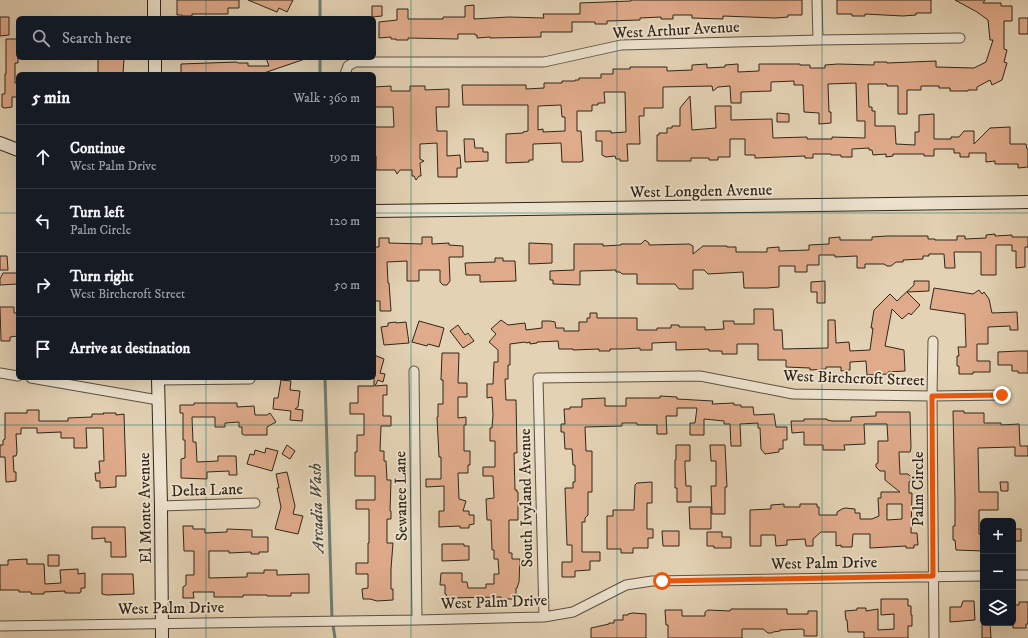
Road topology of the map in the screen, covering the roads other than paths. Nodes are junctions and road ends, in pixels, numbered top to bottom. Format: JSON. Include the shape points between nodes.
{"nodes":[{"id":1,"x":154,"y":0,"type":"edge"},
{"id":2,"x":818,"y":0,"type":"edge"},
{"id":3,"x":154,"y":16,"type":"edge"},
{"id":4,"x":960,"y":38,"type":"dead end"},
{"id":5,"x":818,"y":40,"type":"junction"},
{"id":6,"x":155,"y":60,"type":"edge"},
{"id":7,"x":346,"y":70,"type":"edge"},
{"id":8,"x":155,"y":72,"type":"edge"},
{"id":9,"x":0,"y":142,"type":"edge"},
{"id":10,"x":16,"y":149,"type":"edge"},
{"id":11,"x":1028,"y":202,"type":"edge"},
{"id":12,"x":376,"y":211,"type":"edge"},
{"id":13,"x":933,"y":341,"type":"dead end"},
{"id":14,"x":414,"y":371,"type":"dead end"},
{"id":15,"x":0,"y":373,"type":"edge"},
{"id":16,"x":16,"y":376,"type":"edge"},
{"id":17,"x":538,"y":378,"type":"joint"},
{"id":18,"x":42,"y":380,"type":"edge"},
{"id":19,"x":158,"y":380,"type":"edge"},
{"id":20,"x":1002,"y":395,"type":"dead end"},
{"id":21,"x":932,"y":396,"type":"junction"},
{"id":22,"x":158,"y":400,"type":"junction"},
{"id":23,"x":255,"y":503,"type":"dead end"},
{"id":24,"x":161,"y":506,"type":"junction"},
{"id":25,"x":1016,"y":575,"type":"edge"},
{"id":26,"x":1028,"y":575,"type":"edge"},
{"id":27,"x":933,"y":576,"type":"junction"},
{"id":28,"x":980,"y":576,"type":"edge"},
{"id":29,"x":544,"y":617,"type":"junction"},
{"id":30,"x":417,"y":620,"type":"junction"},
{"id":31,"x":162,"y":624,"type":"junction"},
{"id":32,"x":0,"y":626,"type":"edge"},
{"id":33,"x":162,"y":638,"type":"edge"},
{"id":34,"x":934,"y":638,"type":"edge"}],
"edges":[{"from":1,"to":3,"type":"street"},
{"from":2,"to":5,"type":"street"},
{"from":4,"to":5,"type":"street","name":"West Arthur Avenue"},
{"from":5,"to":7,"type":"street","name":"West Arthur Avenue","via":[[621,45],[544,62],[363,61],[356,62]]},
{"from":6,"to":8,"type":"street"},
{"from":9,"to":10,"type":"street"},
{"from":11,"to":12,"type":"street","name":"West Longden Avenue"},
{"from":13,"to":21,"type":"street","name":"Palm Circle"},
{"from":14,"to":30,"type":"street","name":"Sewanee Lane"},
{"from":15,"to":16,"type":"street"},
{"from":17,"to":21,"type":"street","name":"West Birchcroft Street","via":[[700,376],[794,394]]},
{"from":17,"to":29,"type":"street","name":"South Ivyland Avenue"},
{"from":18,"to":22,"type":"street"},
{"from":19,"to":22,"type":"street","name":"El Monte Avenue"},
{"from":20,"to":21,"type":"street","name":"West Birchcroft Street"},
{"from":21,"to":27,"type":"street","name":"Palm Circle"},
{"from":22,"to":24,"type":"street","name":"El Monte Avenue"},
{"from":23,"to":24,"type":"street","name":"Delta Lane"},
{"from":24,"to":31,"type":"street","name":"El Monte Avenue"},
{"from":25,"to":26,"type":"street"},
{"from":27,"to":28,"type":"street","name":"West Palm Drive"},
{"from":27,"to":29,"type":"street","name":"West Palm Drive","via":[[652,581],[626,585],[573,612]]},
{"from":27,"to":34,"type":"street","name":"Palm Circle"},
{"from":29,"to":30,"type":"street","name":"West Palm Drive"},
{"from":30,"to":31,"type":"street","name":"West Palm Drive"},
{"from":31,"to":32,"type":"street","name":"West Palm Drive"},
{"from":31,"to":33,"type":"street","name":"El Monte Avenue"}]}
